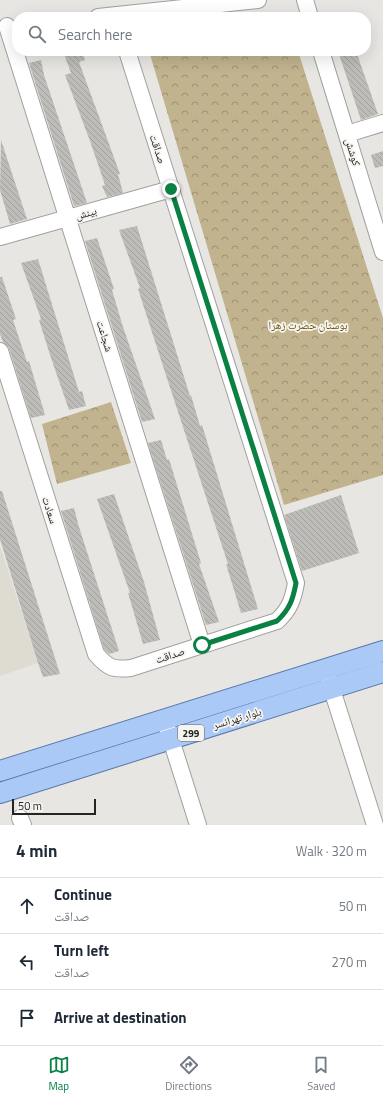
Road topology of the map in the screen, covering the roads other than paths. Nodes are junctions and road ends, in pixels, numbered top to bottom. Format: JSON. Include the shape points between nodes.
{"nodes":[{"id":1,"x":258,"y":0,"type":"edge"},
{"id":2,"x":305,"y":0,"type":"edge"},
{"id":3,"x":152,"y":12,"type":"edge"},
{"id":4,"x":309,"y":12,"type":"edge"},
{"id":5,"x":8,"y":26,"type":"edge"},
{"id":6,"x":12,"y":39,"type":"edge"},
{"id":7,"x":17,"y":56,"type":"edge"},
{"id":8,"x":129,"y":56,"type":"edge"},
{"id":9,"x":323,"y":56,"type":"edge"},
{"id":10,"x":383,"y":124,"type":"edge"},
{"id":11,"x":347,"y":134,"type":"junction"},
{"id":12,"x":171,"y":189,"type":"junction"},
{"id":13,"x":68,"y":218,"type":"junction"},
{"id":14,"x":0,"y":237,"type":"edge"},
{"id":15,"x":383,"y":252,"type":"edge"},
{"id":16,"x":0,"y":351,"type":"edge"},
{"id":17,"x":202,"y":645,"type":"junction"},
{"id":18,"x":383,"y":651,"type":"edge"},
{"id":19,"x":106,"y":666,"type":"joint"},
{"id":20,"x":326,"y":668,"type":"junction"},
{"id":21,"x":383,"y":672,"type":"edge"},
{"id":22,"x":332,"y":689,"type":"junction"},
{"id":23,"x":164,"y":719,"type":"junction"},
{"id":24,"x":171,"y":739,"type":"junction"},
{"id":25,"x":0,"y":771,"type":"edge"},
{"id":26,"x":0,"y":793,"type":"edge"},
{"id":27,"x":198,"y":825,"type":"edge"},
{"id":28,"x":375,"y":825,"type":"edge"}],
"edges":[{"from":1,"to":3,"type":"street"},
{"from":2,"to":4,"type":"street"},
{"from":5,"to":6,"type":"street","name":"شجاعت"},
{"from":7,"to":13,"type":"street","name":"شجاعت"},
{"from":8,"to":12,"type":"street","name":"صداقت"},
{"from":9,"to":11,"type":"street","name":"کوشش"},
{"from":10,"to":11,"type":"street"},
{"from":11,"to":15,"type":"street","name":"کوشش"},
{"from":12,"to":13,"type":"street","name":"بینش"},
{"from":12,"to":17,"type":"street","name":"صداقت","via":[[296,583],[293,602],[277,621]]},
{"from":13,"to":14,"type":"street","name":"بینش"},
{"from":13,"to":17,"type":"street","name":"شجاعت"},
{"from":16,"to":19,"type":"street","name":"سعادت","via":[[96,654]]},
{"from":17,"to":19,"type":"street","name":"صداقت","via":[[131,668]]},
{"from":18,"to":20,"type":"main road","name":"بلوار تهرانسر","number":"299"},
{"from":20,"to":22,"type":"street"},
{"from":20,"to":23,"type":"main road","name":"بلوار تهرانسر","number":"299"},
{"from":21,"to":22,"type":"main road","name":"بلوار تهرانسر","number":"299"},
{"from":22,"to":24,"type":"main road","name":"بلوار تهرانسر","number":"299"},
{"from":22,"to":28,"type":"street"},
{"from":23,"to":24,"type":"street"},
{"from":23,"to":25,"type":"main road","name":"بلوار تهرانسر","number":"299"},
{"from":24,"to":26,"type":"main road","name":"بلوار تهرانسر","number":"299"},
{"from":24,"to":27,"type":"street"}]}
